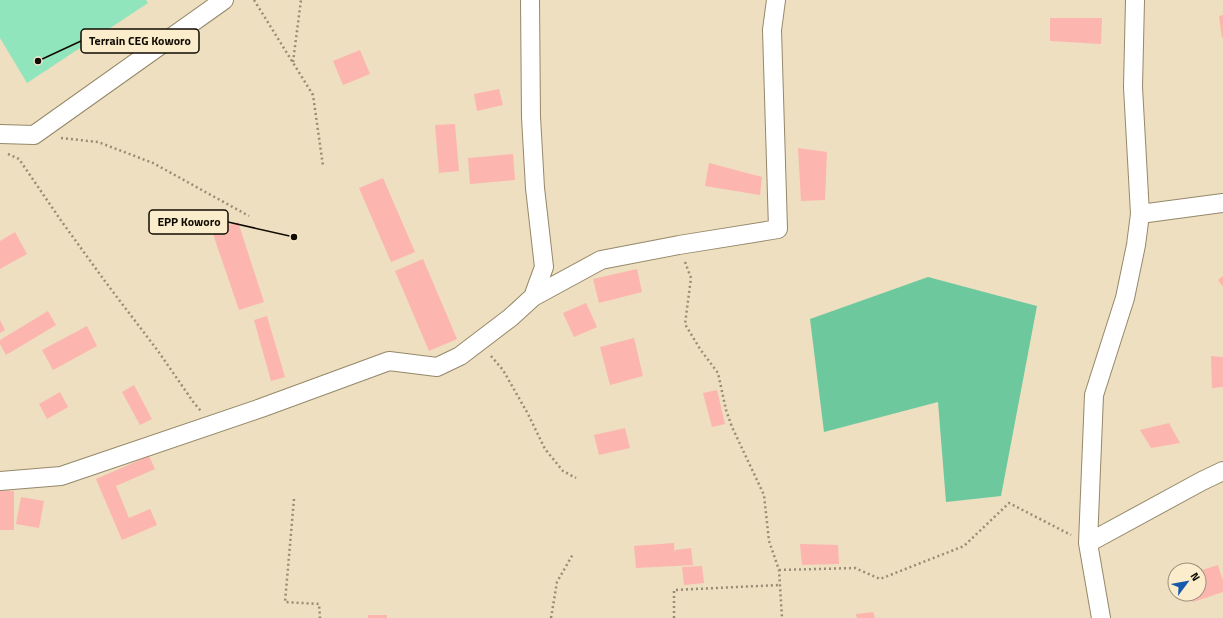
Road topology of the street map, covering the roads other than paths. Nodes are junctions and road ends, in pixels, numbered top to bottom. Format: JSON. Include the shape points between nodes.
{"nodes":[{"id":1,"x":224,"y":0,"type":"edge"},
{"id":2,"x":530,"y":0,"type":"edge"},
{"id":3,"x":776,"y":0,"type":"edge"},
{"id":4,"x":1135,"y":0,"type":"edge"},
{"id":5,"x":0,"y":134,"type":"edge"},
{"id":6,"x":1223,"y":203,"type":"edge"},
{"id":7,"x":1140,"y":214,"type":"junction"},
{"id":8,"x":533,"y":297,"type":"junction"},
{"id":9,"x":1223,"y":471,"type":"edge"},
{"id":10,"x":0,"y":481,"type":"edge"},
{"id":11,"x":1088,"y":544,"type":"junction"},
{"id":12,"x":1101,"y":618,"type":"edge"}],
"edges":[{"from":1,"to":5,"type":"street","via":[[34,136]]},
{"from":2,"to":8,"type":"street","via":[[535,188],[544,267]]},
{"from":3,"to":8,"type":"street","via":[[772,30],[778,229],[601,260]]},
{"from":4,"to":7,"type":"street","via":[[1134,87]]},
{"from":6,"to":7,"type":"street"},
{"from":7,"to":11,"type":"street","via":[[1126,298],[1094,395]]},
{"from":8,"to":10,"type":"street","via":[[460,356],[437,367],[389,360],[261,408],[61,476]]},
{"from":9,"to":11,"type":"street"},
{"from":11,"to":12,"type":"street"}]}
